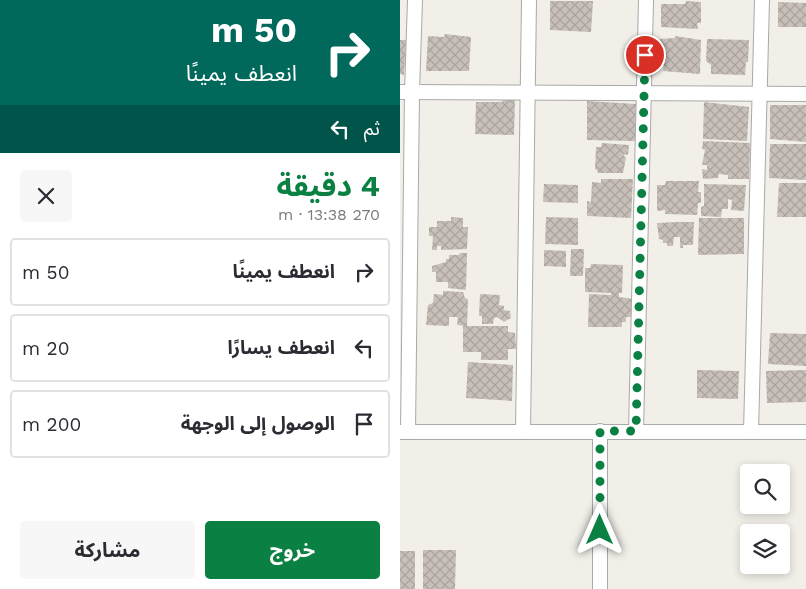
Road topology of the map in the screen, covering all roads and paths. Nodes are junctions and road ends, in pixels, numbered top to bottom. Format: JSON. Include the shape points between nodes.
{"nodes":[{"id":1,"x":415,"y":0,"type":"edge"},
{"id":2,"x":529,"y":0,"type":"edge"},
{"id":3,"x":646,"y":0,"type":"edge"},
{"id":4,"x":762,"y":0,"type":"edge"},
{"id":5,"x":406,"y":92,"type":"edge"},
{"id":6,"x":528,"y":92,"type":"junction"},
{"id":7,"x":644,"y":92,"type":"junction"},
{"id":8,"x":760,"y":93,"type":"junction"},
{"id":9,"x":806,"y":94,"type":"edge"},
{"id":10,"x":600,"y":431,"type":"junction"},
{"id":11,"x":636,"y":431,"type":"junction"},
{"id":12,"x":404,"y":432,"type":"edge"},
{"id":13,"x":523,"y":432,"type":"junction"},
{"id":14,"x":751,"y":432,"type":"junction"},
{"id":15,"x":806,"y":432,"type":"edge"},
{"id":16,"x":600,"y":589,"type":"edge"}],
"edges":[{"from":1,"to":5,"type":"street"},
{"from":2,"to":6,"type":"street"},
{"from":3,"to":7,"type":"street"},
{"from":4,"to":8,"type":"street"},
{"from":5,"to":6,"type":"street"},
{"from":5,"to":12,"type":"street"},
{"from":6,"to":7,"type":"street"},
{"from":6,"to":13,"type":"street"},
{"from":7,"to":8,"type":"street"},
{"from":7,"to":11,"type":"street"},
{"from":8,"to":9,"type":"street"},
{"from":8,"to":14,"type":"street"},
{"from":10,"to":11,"type":"street"},
{"from":10,"to":13,"type":"street"},
{"from":10,"to":16,"type":"street"},
{"from":11,"to":14,"type":"street"},
{"from":12,"to":13,"type":"street"},
{"from":14,"to":15,"type":"street"}]}
